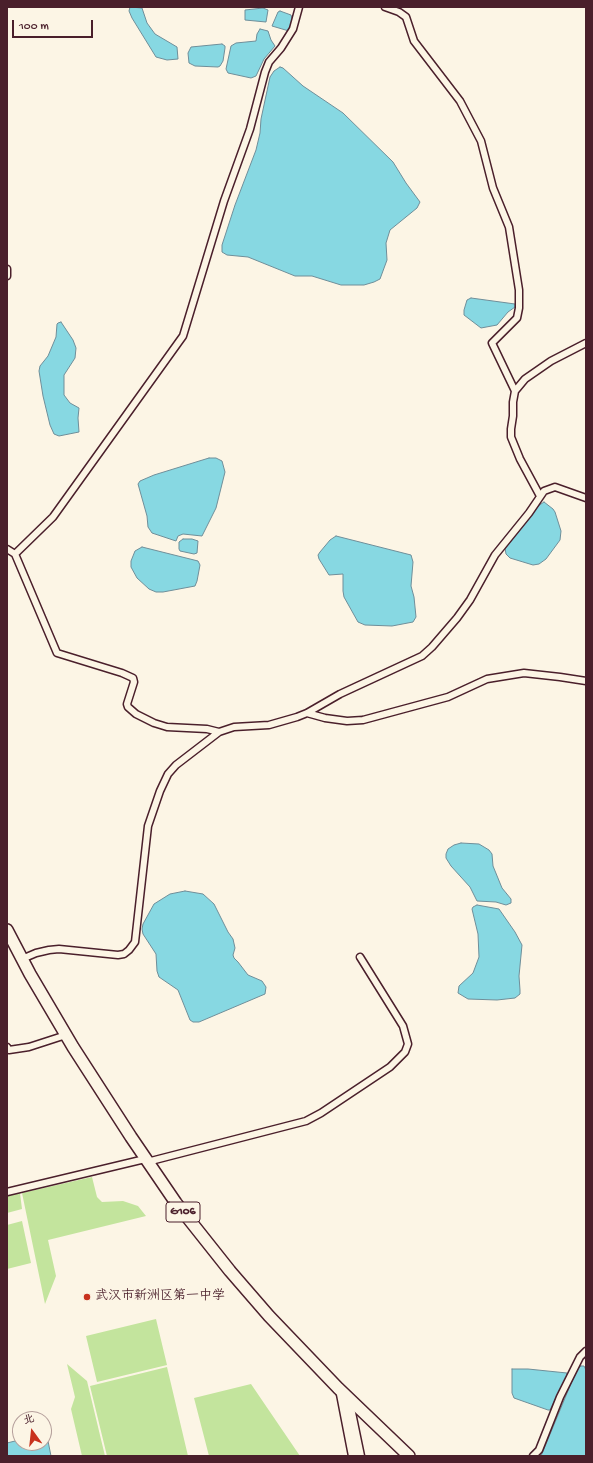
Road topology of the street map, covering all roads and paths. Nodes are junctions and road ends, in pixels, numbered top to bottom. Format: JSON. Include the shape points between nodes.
{"nodes":[{"id":1,"x":299,"y":7,"type":"edge"},
{"id":2,"x":385,"y":7,"type":"edge"},
{"id":3,"x":7,"y":269,"type":"edge"},
{"id":4,"x":7,"y":276,"type":"edge"},
{"id":5,"x":586,"y":342,"type":"edge"},
{"id":6,"x":515,"y":391,"type":"junction"},
{"id":7,"x":540,"y":496,"type":"junction"},
{"id":8,"x":586,"y":498,"type":"edge"},
{"id":9,"x":7,"y":548,"type":"edge"},
{"id":10,"x":15,"y":554,"type":"junction"},
{"id":11,"x":586,"y":681,"type":"edge"},
{"id":12,"x":307,"y":713,"type":"junction"},
{"id":13,"x":219,"y":732,"type":"junction"},
{"id":14,"x":7,"y":930,"type":"edge"},
{"id":15,"x":360,"y":957,"type":"dead end"},
{"id":16,"x":22,"y":959,"type":"junction"},
{"id":17,"x":66,"y":1035,"type":"junction"},
{"id":18,"x":7,"y":1047,"type":"edge"},
{"id":19,"x":146,"y":1160,"type":"junction"},
{"id":20,"x":7,"y":1192,"type":"edge"},
{"id":21,"x":586,"y":1351,"type":"edge"},
{"id":22,"x":340,"y":1389,"type":"junction"},
{"id":23,"x":348,"y":1398,"type":"junction"},
{"id":24,"x":353,"y":1456,"type":"edge"},
{"id":25,"x":360,"y":1456,"type":"edge"},
{"id":26,"x":409,"y":1456,"type":"edge"},
{"id":27,"x":533,"y":1456,"type":"edge"}],
"edges":[{"from":1,"to":10,"type":"street","via":[[293,29],[269,62],[265,72],[250,129],[224,201],[183,336],[53,517]]},
{"from":2,"to":6,"type":"street","via":[[406,17],[414,41],[460,101],[481,141],[493,188],[509,227],[519,290],[517,318],[492,343]]},
{"from":3,"to":4,"type":"street"},
{"from":5,"to":6,"type":"street","via":[[551,361],[525,379]]},
{"from":6,"to":7,"type":"street","via":[[511,437]]},
{"from":7,"to":8,"type":"street","via":[[544,491],[555,487]]},
{"from":7,"to":12,"type":"street","via":[[495,556],[457,618],[428,651],[416,660],[340,694]]},
{"from":9,"to":10,"type":"street"},
{"from":10,"to":13,"type":"street","via":[[57,653],[133,678],[127,704],[136,714],[154,723],[167,727]]},
{"from":11,"to":12,"type":"street","via":[[524,674],[496,677],[448,697],[363,720],[347,721]]},
{"from":12,"to":13,"type":"street","via":[[278,723],[234,727]]},
{"from":13,"to":16,"type":"street","via":[[176,765],[168,774],[158,796],[148,826],[135,942],[132,948],[118,955],[49,950]]},
{"from":14,"to":16,"type":"highway","number":"G106"},
{"from":15,"to":19,"type":"street","via":[[403,1026],[408,1044],[398,1060],[321,1113],[306,1120]]},
{"from":16,"to":17,"type":"highway","number":"G106"},
{"from":17,"to":18,"type":"street","via":[[29,1047],[9,1050]]},
{"from":17,"to":19,"type":"highway","number":"G106"},
{"from":19,"to":20,"type":"street"},
{"from":19,"to":22,"type":"highway","number":"G106","via":[[176,1203],[235,1277]]},
{"from":21,"to":27,"type":"street","via":[[580,1357],[560,1397],[539,1450]]},
{"from":22,"to":23,"type":"highway","number":"G106"},
{"from":22,"to":24,"type":"main road"},
{"from":23,"to":25,"type":"main road"},
{"from":23,"to":26,"type":"highway","number":"G106"}]}
